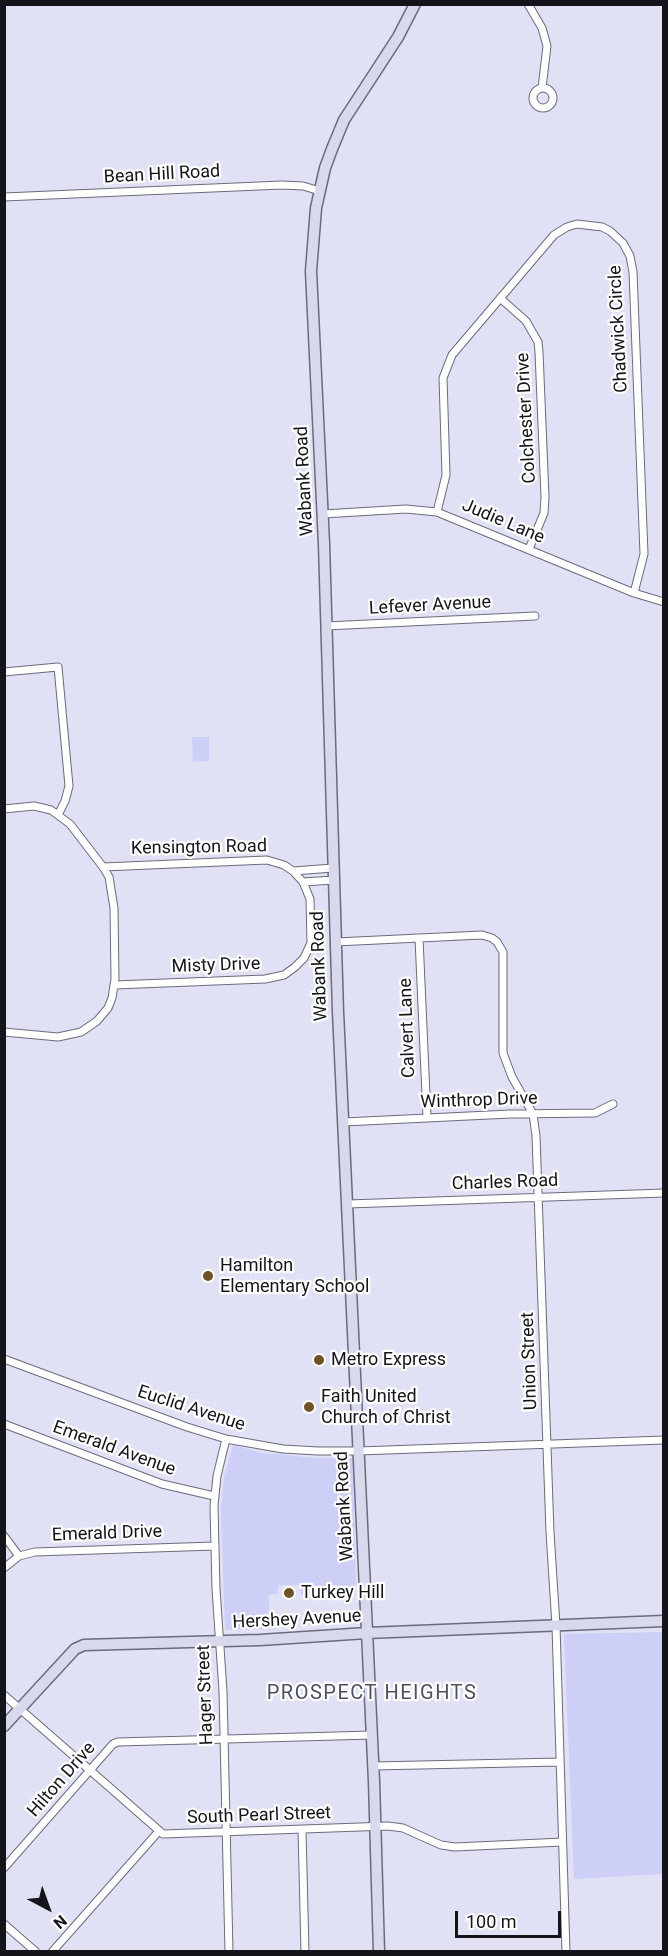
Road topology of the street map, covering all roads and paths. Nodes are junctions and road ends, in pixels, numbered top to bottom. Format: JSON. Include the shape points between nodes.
{"nodes":[{"id":1,"x":415,"y":4,"type":"edge"},
{"id":2,"x":528,"y":4,"type":"edge"},
{"id":3,"x":542,"y":88,"type":"dead end"},
{"id":4,"x":320,"y":191,"type":"junction"},
{"id":5,"x":4,"y":197,"type":"edge"},
{"id":6,"x":500,"y":298,"type":"junction"},
{"id":7,"x":437,"y":512,"type":"junction"},
{"id":8,"x":323,"y":514,"type":"junction"},
{"id":9,"x":529,"y":549,"type":"junction"},
{"id":10,"x":634,"y":593,"type":"junction"},
{"id":11,"x":663,"y":602,"type":"edge"},
{"id":12,"x":535,"y":616,"type":"dead end"},
{"id":13,"x":326,"y":626,"type":"junction"},
{"id":14,"x":4,"y":672,"type":"edge"},
{"id":15,"x":4,"y":809,"type":"edge"},
{"id":16,"x":58,"y":815,"type":"junction"},
{"id":17,"x":103,"y":867,"type":"junction"},
{"id":18,"x":333,"y":868,"type":"junction"},
{"id":19,"x":293,"y":871,"type":"junction"},
{"id":20,"x":334,"y":880,"type":"junction"},
{"id":21,"x":303,"y":882,"type":"junction"},
{"id":22,"x":419,"y":938,"type":"junction"},
{"id":23,"x":336,"y":942,"type":"junction"},
{"id":24,"x":114,"y":985,"type":"junction"},
{"id":25,"x":4,"y":1032,"type":"edge"},
{"id":26,"x":613,"y":1104,"type":"dead end"},
{"id":27,"x":533,"y":1114,"type":"junction"},
{"id":28,"x":427,"y":1118,"type":"junction"},
{"id":29,"x":344,"y":1122,"type":"junction"},
{"id":30,"x":663,"y":1193,"type":"edge"},
{"id":31,"x":539,"y":1197,"type":"junction"},
{"id":32,"x":348,"y":1204,"type":"junction"},
{"id":33,"x":4,"y":1359,"type":"edge"},
{"id":34,"x":4,"y":1424,"type":"edge"},
{"id":35,"x":226,"y":1438,"type":"junction"},
{"id":36,"x":663,"y":1440,"type":"edge"},
{"id":37,"x":548,"y":1444,"type":"junction"},
{"id":38,"x":359,"y":1451,"type":"junction"},
{"id":39,"x":214,"y":1496,"type":"junction"},
{"id":40,"x":4,"y":1536,"type":"edge"},
{"id":41,"x":214,"y":1546,"type":"junction"},
{"id":42,"x":19,"y":1556,"type":"junction"},
{"id":43,"x":4,"y":1568,"type":"edge"},
{"id":44,"x":663,"y":1621,"type":"edge"},
{"id":45,"x":556,"y":1626,"type":"junction"},
{"id":46,"x":367,"y":1632,"type":"junction"},
{"id":47,"x":219,"y":1641,"type":"junction"},
{"id":48,"x":4,"y":1695,"type":"edge"},
{"id":49,"x":20,"y":1708,"type":"junction"},
{"id":50,"x":4,"y":1726,"type":"edge"},
{"id":51,"x":372,"y":1735,"type":"junction"},
{"id":52,"x":223,"y":1739,"type":"junction"},
{"id":53,"x":560,"y":1762,"type":"junction"},
{"id":54,"x":373,"y":1766,"type":"junction"},
{"id":55,"x":92,"y":1770,"type":"junction"},
{"id":56,"x":375,"y":1826,"type":"junction"},
{"id":57,"x":302,"y":1830,"type":"junction"},
{"id":58,"x":159,"y":1831,"type":"junction"},
{"id":59,"x":226,"y":1832,"type":"junction"},
{"id":60,"x":562,"y":1842,"type":"junction"},
{"id":61,"x":4,"y":1868,"type":"edge"},
{"id":62,"x":4,"y":1924,"type":"edge"},
{"id":63,"x":36,"y":1952,"type":"edge"},
{"id":64,"x":52,"y":1952,"type":"edge"},
{"id":65,"x":229,"y":1952,"type":"edge"},
{"id":66,"x":306,"y":1952,"type":"edge"},
{"id":67,"x":379,"y":1952,"type":"edge"},
{"id":68,"x":566,"y":1952,"type":"edge"}],
"edges":[{"from":1,"to":4,"type":"street","name":"Wabank Road","via":[[344,120]]},
{"from":2,"to":3,"type":"street","via":[[542,28],[546,46]]},
{"from":4,"to":5,"type":"street","name":"Bean Hill Road","via":[[282,185]]},
{"from":4,"to":8,"type":"street","name":"Wabank Road","via":[[311,271]]},
{"from":6,"to":7,"type":"street","name":"Chadwick Circle","via":[[452,355],[444,372],[446,475]]},
{"from":6,"to":9,"type":"street","name":"Colchester Drive","via":[[526,321],[538,342],[545,504]]},
{"from":6,"to":10,"type":"street","name":"Chadwick Circle","via":[[546,242],[567,227],[602,227],[617,236],[630,256],[644,554]]},
{"from":7,"to":8,"type":"street","name":"Judie Lane","via":[[406,509]]},
{"from":7,"to":9,"type":"street","name":"Judie Lane"},
{"from":8,"to":13,"type":"street","name":"Wabank Road"},
{"from":9,"to":10,"type":"street","name":"Judie Lane"},
{"from":10,"to":11,"type":"street","name":"Judie Lane"},
{"from":12,"to":13,"type":"street","name":"Lefever Avenue"},
{"from":13,"to":18,"type":"street","name":"Wabank Road"},
{"from":14,"to":16,"type":"street","via":[[58,667],[69,786]]},
{"from":15,"to":16,"type":"street","via":[[40,806]]},
{"from":16,"to":17,"type":"street","via":[[70,824]]},
{"from":17,"to":19,"type":"street","name":"Kensington Road","via":[[267,860]]},
{"from":17,"to":24,"type":"street","via":[[109,877],[114,908]]},
{"from":18,"to":19,"type":"street","name":"Kensington Road"},
{"from":18,"to":20,"type":"street","name":"Wabank Road"},
{"from":19,"to":21,"type":"street","name":"Kensington Road"},
{"from":20,"to":21,"type":"street"},
{"from":20,"to":23,"type":"street","name":"Wabank Road"},
{"from":21,"to":24,"type":"street","name":"Misty Drive","via":[[310,899],[311,943],[296,968],[284,975]]},
{"from":22,"to":23,"type":"street","name":"Union Street"},
{"from":22,"to":27,"type":"street","name":"Union Street","via":[[482,935],[501,946],[503,1053]]},
{"from":22,"to":28,"type":"street","name":"Calvert Lane"},
{"from":23,"to":29,"type":"street","name":"Wabank Road"},
{"from":24,"to":25,"type":"street","via":[[102,1016],[81,1032],[60,1037]]},
{"from":26,"to":27,"type":"street","name":"Winthrop Drive","via":[[596,1113]]},
{"from":27,"to":28,"type":"street","name":"Winthrop Drive"},
{"from":27,"to":31,"type":"street","name":"Union Street"},
{"from":28,"to":29,"type":"street","name":"Winthrop Drive"},
{"from":29,"to":32,"type":"street","name":"Wabank Road"},
{"from":30,"to":31,"type":"street","name":"Charles Road"},
{"from":31,"to":32,"type":"street","name":"Charles Road"},
{"from":31,"to":37,"type":"street","name":"Union Street"},
{"from":32,"to":38,"type":"street","name":"Wabank Road"},
{"from":33,"to":35,"type":"street","name":"Euclid Avenue"},
{"from":34,"to":39,"type":"street","name":"Emerald Avenue","via":[[162,1484]]},
{"from":35,"to":38,"type":"street","name":"Euclid Avenue","via":[[283,1449]]},
{"from":35,"to":39,"type":"street","name":"Hager Street"},
{"from":36,"to":37,"type":"street","name":"Euclid Avenue"},
{"from":37,"to":38,"type":"street","name":"Euclid Avenue"},
{"from":37,"to":45,"type":"street","name":"Union Street"},
{"from":38,"to":46,"type":"street","name":"Wabank Road"},
{"from":39,"to":41,"type":"street","name":"Hager Street"},
{"from":40,"to":42,"type":"street"},
{"from":41,"to":42,"type":"street","name":"Emerald Drive","via":[[35,1552]]},
{"from":41,"to":47,"type":"street","name":"Hager Street"},
{"from":42,"to":43,"type":"street"},
{"from":44,"to":45,"type":"street","name":"Hershey Avenue"},
{"from":45,"to":46,"type":"street","name":"Hershey Avenue"},
{"from":45,"to":53,"type":"street","name":"Union Street"},
{"from":46,"to":47,"type":"street","name":"Hershey Avenue"},
{"from":46,"to":51,"type":"street","name":"Wabank Road"},
{"from":47,"to":49,"type":"street","name":"Hershey Avenue","via":[[79,1646]]},
{"from":47,"to":52,"type":"street","name":"Hager Street"},
{"from":48,"to":49,"type":"street"},
{"from":49,"to":50,"type":"street","name":"Hershey Avenue"},
{"from":49,"to":55,"type":"street"},
{"from":51,"to":52,"type":"street","name":"Hilton Drive"},
{"from":51,"to":54,"type":"street","name":"Wabank Road"},
{"from":52,"to":55,"type":"street","name":"Hilton Drive","via":[[118,1742]]},
{"from":52,"to":59,"type":"street","name":"Hager Street"},
{"from":53,"to":54,"type":"street"},
{"from":53,"to":60,"type":"street","name":"Union Street"},
{"from":54,"to":56,"type":"street","name":"Wabank Road"},
{"from":55,"to":58,"type":"street"},
{"from":55,"to":61,"type":"street","name":"Hilton Drive"},
{"from":56,"to":57,"type":"street","name":"South Pearl Street"},
{"from":56,"to":60,"type":"street","name":"South Pearl Street","via":[[397,1827],[455,1847]]},
{"from":56,"to":67,"type":"street","name":"Wabank Road"},
{"from":57,"to":59,"type":"street","name":"South Pearl Street"},
{"from":57,"to":66,"type":"street"},
{"from":58,"to":59,"type":"street","name":"South Pearl Street"},
{"from":58,"to":64,"type":"street"},
{"from":59,"to":65,"type":"street","name":"Hager Street"},
{"from":60,"to":68,"type":"street","name":"Union Street"},
{"from":62,"to":63,"type":"street"}]}
